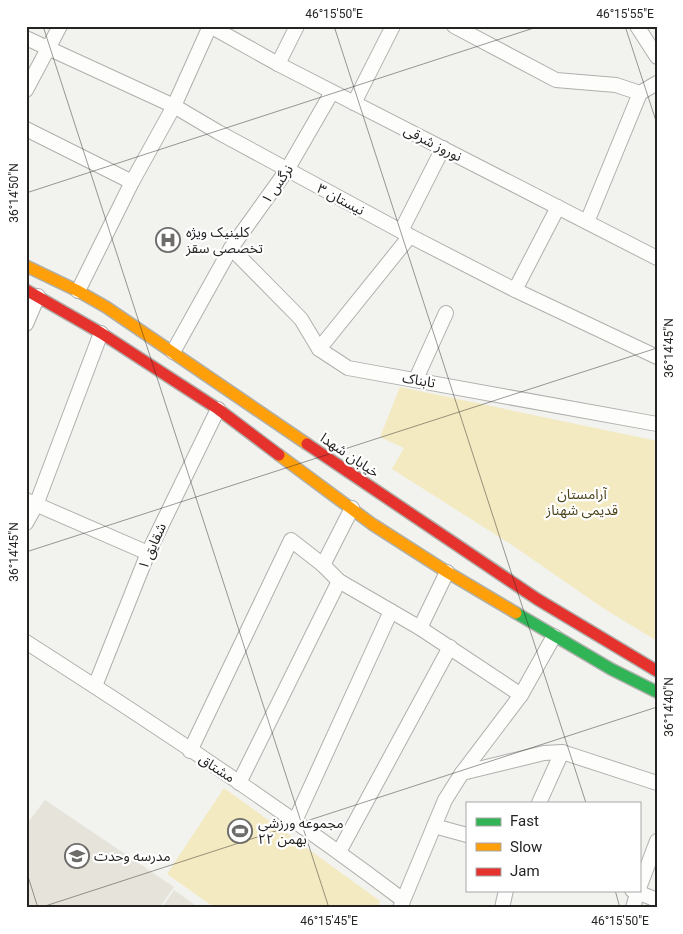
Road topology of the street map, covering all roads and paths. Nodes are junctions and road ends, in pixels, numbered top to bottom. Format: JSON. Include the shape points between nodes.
{"nodes":[{"id":1,"x":60,"y":26,"type":"edge"},
{"id":2,"x":210,"y":26,"type":"edge"},
{"id":3,"x":297,"y":26,"type":"edge"},
{"id":4,"x":394,"y":26,"type":"edge"},
{"id":5,"x":454,"y":26,"type":"edge"},
{"id":6,"x":637,"y":26,"type":"edge"},
{"id":7,"x":26,"y":38,"type":"edge"},
{"id":8,"x":651,"y":41,"type":"edge"},
{"id":9,"x":48,"y":49,"type":"junction"},
{"id":10,"x":657,"y":57,"type":"edge"},
{"id":11,"x":278,"y":64,"type":"junction"},
{"id":12,"x":657,"y":83,"type":"edge"},
{"id":13,"x":26,"y":90,"type":"edge"},
{"id":14,"x":332,"y":92,"type":"junction"},
{"id":15,"x":640,"y":93,"type":"junction"},
{"id":16,"x":354,"y":103,"type":"junction"},
{"id":17,"x":174,"y":106,"type":"junction"},
{"id":18,"x":26,"y":129,"type":"edge"},
{"id":19,"x":443,"y":148,"type":"junction"},
{"id":20,"x":288,"y":170,"type":"junction"},
{"id":21,"x":132,"y":182,"type":"junction"},
{"id":22,"x":558,"y":207,"type":"junction"},
{"id":23,"x":587,"y":222,"type":"junction"},
{"id":24,"x":405,"y":234,"type":"junction"},
{"id":25,"x":231,"y":248,"type":"junction"},
{"id":26,"x":657,"y":258,"type":"edge"},
{"id":27,"x":26,"y":266,"type":"edge"},
{"id":28,"x":515,"y":290,"type":"junction"},
{"id":29,"x":78,"y":291,"type":"junction"},
{"id":30,"x":32,"y":293,"type":"edge"},
{"id":31,"x":446,"y":313,"type":"dead end"},
{"id":32,"x":26,"y":324,"type":"edge"},
{"id":33,"x":102,"y":332,"type":"junction"},
{"id":34,"x":319,"y":349,"type":"junction"},
{"id":35,"x":173,"y":352,"type":"junction"},
{"id":36,"x":657,"y":357,"type":"edge"},
{"id":37,"x":416,"y":379,"type":"junction"},
{"id":38,"x":218,"y":409,"type":"junction"},
{"id":39,"x":657,"y":424,"type":"edge"},
{"id":40,"x":31,"y":502,"type":"edge"},
{"id":41,"x":352,"y":508,"type":"junction"},
{"id":42,"x":26,"y":523,"type":"edge"},
{"id":43,"x":148,"y":553,"type":"junction"},
{"id":44,"x":323,"y":565,"type":"junction"},
{"id":45,"x":447,"y":572,"type":"junction"},
{"id":46,"x":339,"y":581,"type":"junction"},
{"id":47,"x":391,"y":611,"type":"junction"},
{"id":48,"x":420,"y":628,"type":"junction"},
{"id":49,"x":554,"y":636,"type":"junction"},
{"id":50,"x":26,"y":642,"type":"edge"},
{"id":51,"x":450,"y":647,"type":"junction"},
{"id":52,"x":657,"y":671,"type":"edge"},
{"id":53,"x":95,"y":686,"type":"junction"},
{"id":54,"x":657,"y":692,"type":"edge"},
{"id":55,"x":521,"y":695,"type":"junction"},
{"id":56,"x":190,"y":751,"type":"junction"},
{"id":57,"x":562,"y":752,"type":"junction"},
{"id":58,"x":462,"y":773,"type":"junction"},
{"id":59,"x":239,"y":783,"type":"junction"},
{"id":60,"x":657,"y":783,"type":"edge"},
{"id":61,"x":539,"y":802,"type":"edge"},
{"id":62,"x":295,"y":821,"type":"junction"},
{"id":63,"x":434,"y":826,"type":"junction"},
{"id":64,"x":466,"y":835,"type":"edge"},
{"id":65,"x":657,"y":841,"type":"edge"},
{"id":66,"x":339,"y":852,"type":"junction"},
{"id":67,"x":640,"y":883,"type":"edge"},
{"id":68,"x":506,"y":892,"type":"edge"},
{"id":69,"x":637,"y":892,"type":"edge"},
{"id":70,"x":640,"y":892,"type":"edge"},
{"id":71,"x":657,"y":900,"type":"edge"},
{"id":72,"x":402,"y":904,"type":"edge"},
{"id":73,"x":502,"y":908,"type":"edge"},
{"id":74,"x":633,"y":908,"type":"edge"}],
"edges":[{"from":1,"to":9,"type":"street"},
{"from":2,"to":11,"type":"street","name":"نوروز شرقی"},
{"from":2,"to":17,"type":"street"},
{"from":3,"to":11,"type":"street"},
{"from":4,"to":16,"type":"street"},
{"from":5,"to":15,"type":"street","via":[[556,80],[616,85]]},
{"from":6,"to":8,"type":"street"},
{"from":7,"to":9,"type":"street","name":"نیستان ۳"},
{"from":8,"to":10,"type":"street"},
{"from":9,"to":13,"type":"street"},
{"from":9,"to":17,"type":"street","name":"نیستان ۳"},
{"from":11,"to":14,"type":"street","name":"نوروز شرقی"},
{"from":12,"to":15,"type":"street"},
{"from":14,"to":16,"type":"street","name":"نوروز شرقی"},
{"from":14,"to":20,"type":"street","name":"نرگس ۱"},
{"from":15,"to":23,"type":"street"},
{"from":16,"to":19,"type":"street","name":"نوروز شرقی"},
{"from":17,"to":20,"type":"street","name":"نیستان ۳"},
{"from":17,"to":21,"type":"street"},
{"from":18,"to":21,"type":"street"},
{"from":19,"to":22,"type":"street","name":"نوروز شرقی"},
{"from":19,"to":24,"type":"street"},
{"from":20,"to":24,"type":"street","name":"نیستان ۳"},
{"from":20,"to":25,"type":"street","name":"نرگس ۱"},
{"from":21,"to":29,"type":"street"},
{"from":22,"to":23,"type":"street","name":"نوروز شرقی"},
{"from":22,"to":28,"type":"street"},
{"from":23,"to":26,"type":"street","name":"نوروز شرقی"},
{"from":24,"to":28,"type":"street","name":"نیستان ۳"},
{"from":24,"to":34,"type":"street"},
{"from":25,"to":34,"type":"street","name":"تابناک","via":[[301,319]]},
{"from":25,"to":35,"type":"street","name":"نرگس ۱"},
{"from":27,"to":29,"type":"main road","name":"خیابان شهدا"},
{"from":28,"to":36,"type":"street","name":"نیستان ۳"},
{"from":29,"to":35,"type":"main road","name":"خیابان شهدا","via":[[106,306]]},
{"from":30,"to":32,"type":"street"},
{"from":30,"to":33,"type":"main road"},
{"from":31,"to":37,"type":"street"},
{"from":33,"to":38,"type":"main road"},
{"from":33,"to":40,"type":"street"},
{"from":34,"to":37,"type":"street","name":"تابناک","via":[[348,368]]},
{"from":35,"to":52,"type":"main road","name":"خیابان شهدا","via":[[537,599]]},
{"from":37,"to":39,"type":"street","name":"تابناک"},
{"from":38,"to":41,"type":"main road"},
{"from":38,"to":43,"type":"street","name":"شقایق ۱"},
{"from":40,"to":42,"type":"street"},
{"from":40,"to":43,"type":"street"},
{"from":41,"to":44,"type":"street"},
{"from":41,"to":45,"type":"main road"},
{"from":43,"to":53,"type":"street","name":"شقایق ۱"},
{"from":44,"to":46,"type":"street"},
{"from":44,"to":56,"type":"street","via":[[290,540]]},
{"from":45,"to":48,"type":"street"},
{"from":45,"to":49,"type":"main road"},
{"from":46,"to":47,"type":"street"},
{"from":46,"to":59,"type":"street"},
{"from":47,"to":48,"type":"street"},
{"from":47,"to":62,"type":"street"},
{"from":48,"to":51,"type":"street"},
{"from":49,"to":54,"type":"main road"},
{"from":49,"to":55,"type":"street"},
{"from":50,"to":53,"type":"street","name":"مشتاق"},
{"from":51,"to":55,"type":"street"},
{"from":51,"to":66,"type":"street"},
{"from":53,"to":56,"type":"street","name":"مشتاق"},
{"from":55,"to":58,"type":"street"},
{"from":56,"to":59,"type":"street","name":"مشتاق"},
{"from":57,"to":58,"type":"street","via":[[544,753]]},
{"from":57,"to":60,"type":"street"},
{"from":57,"to":61,"type":"street"},
{"from":58,"to":63,"type":"street"},
{"from":59,"to":62,"type":"street","name":"مشتاق"},
{"from":62,"to":66,"type":"street","name":"مشتاق"},
{"from":63,"to":64,"type":"street"},
{"from":63,"to":72,"type":"street"},
{"from":65,"to":67,"type":"street"},
{"from":66,"to":72,"type":"street","name":"مشتاق"},
{"from":68,"to":73,"type":"street"},
{"from":69,"to":74,"type":"street"},
{"from":70,"to":71,"type":"street"}]}
